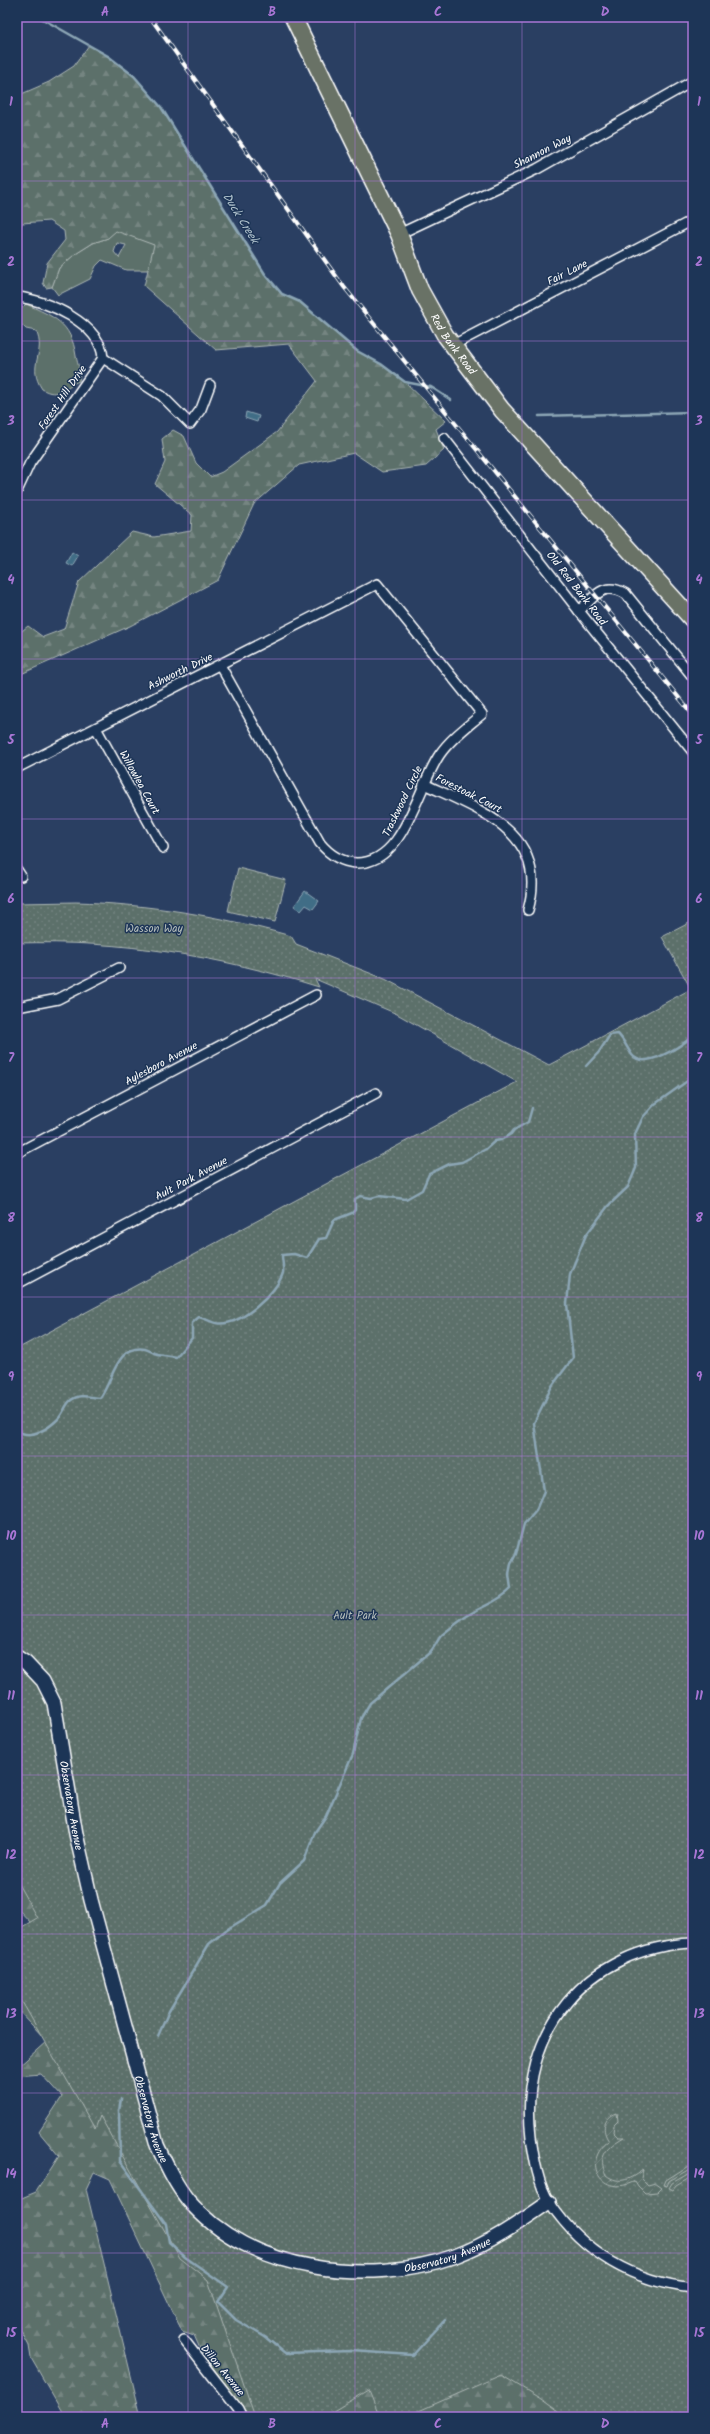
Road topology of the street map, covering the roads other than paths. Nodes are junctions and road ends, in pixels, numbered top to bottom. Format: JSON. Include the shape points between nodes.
{"nodes":[{"id":1,"x":293,"y":17,"type":"edge"},
{"id":2,"x":693,"y":81,"type":"edge"},
{"id":3,"x":693,"y":220,"type":"edge"},
{"id":4,"x":399,"y":234,"type":"junction"},
{"id":5,"x":17,"y":297,"type":"edge"},
{"id":6,"x":453,"y":345,"type":"junction"},
{"id":7,"x":103,"y":358,"type":"junction"},
{"id":8,"x":210,"y":386,"type":"dead end"},
{"id":9,"x":444,"y":438,"type":"dead end"},
{"id":10,"x":17,"y":491,"type":"edge"},
{"id":11,"x":354,"y":595,"type":"joint"},
{"id":12,"x":579,"y":611,"type":"junction"},
{"id":13,"x":693,"y":620,"type":"edge"},
{"id":14,"x":220,"y":665,"type":"junction"},
{"id":15,"x":693,"y":678,"type":"edge"},
{"id":16,"x":96,"y":728,"type":"junction"},
{"id":17,"x":693,"y":752,"type":"edge"},
{"id":18,"x":17,"y":768,"type":"edge"},
{"id":19,"x":424,"y":784,"type":"junction"},
{"id":20,"x":163,"y":848,"type":"dead end"},
{"id":21,"x":528,"y":910,"type":"dead end"},
{"id":22,"x":119,"y":968,"type":"dead end"},
{"id":23,"x":316,"y":995,"type":"dead end"},
{"id":24,"x":17,"y":1007,"type":"edge"},
{"id":25,"x":376,"y":1093,"type":"dead end"},
{"id":26,"x":17,"y":1153,"type":"edge"},
{"id":27,"x":17,"y":1284,"type":"edge"},
{"id":28,"x":17,"y":1657,"type":"edge"},
{"id":29,"x":693,"y":1944,"type":"edge"},
{"id":30,"x":550,"y":2202,"type":"junction"},
{"id":31,"x":693,"y":2288,"type":"edge"},
{"id":32,"x":184,"y":2340,"type":"dead end"},
{"id":33,"x":242,"y":2417,"type":"edge"}],
"edges":[{"from":1,"to":4,"type":"highway","name":"Red Bank Road"},
{"from":2,"to":4,"type":"street","name":"Shannon Way","via":[[537,169]]},
{"from":3,"to":6,"type":"street","name":"Fair Lane"},
{"from":4,"to":6,"type":"highway","name":"Red Bank Road","via":[[420,290]]},
{"from":5,"to":7,"type":"street","via":[[36,300],[70,316],[97,339]]},
{"from":6,"to":13,"type":"highway","name":"Red Bank Road","via":[[502,410]]},
{"from":7,"to":8,"type":"street","via":[[162,396],[190,424],[201,409]]},
{"from":7,"to":10,"type":"street","name":"Forest Hill Drive","via":[[30,462]]},
{"from":9,"to":12,"type":"street","name":"Old Red Bank Road"},
{"from":11,"to":14,"type":"street","name":"Ashworth Drive"},
{"from":11,"to":19,"type":"street","name":"Traskwood Circle","via":[[377,584],[482,714],[447,744]]},
{"from":12,"to":15,"type":"street","via":[[606,589],[616,589],[626,594]]},
{"from":12,"to":17,"type":"street","name":"Old Red Bank Road"},
{"from":14,"to":16,"type":"street","name":"Ashworth Drive"},
{"from":14,"to":19,"type":"street","name":"Traskwood Circle","via":[[320,843],[338,858],[361,863],[387,853],[397,840]]},
{"from":16,"to":18,"type":"street","name":"Ashworth Drive"},
{"from":16,"to":20,"type":"street","name":"Willowlea Court"},
{"from":19,"to":21,"type":"street","name":"Forestoak Court","via":[[490,815],[514,835],[524,850],[531,874]]},
{"from":22,"to":24,"type":"street","via":[[58,999]]},
{"from":23,"to":26,"type":"street","name":"Aylesboro Avenue"},
{"from":25,"to":27,"type":"street","name":"Ault Park Avenue"},
{"from":28,"to":30,"type":"street","name":"Observatory Avenue","via":[[26,1662],[43,1681],[54,1703],[76,1834],[91,1900],[157,2145],[187,2200],[236,2240],[279,2259],[307,2266],[360,2271],[384,2270],[431,2262],[480,2245]]},
{"from":29,"to":30,"type":"street","via":[[676,1944],[643,1951],[608,1967],[568,2001],[543,2041],[531,2082],[530,2127],[536,2164]]},
{"from":30,"to":31,"type":"street","via":[[572,2229],[596,2251],[625,2271],[657,2282]]},
{"from":32,"to":33,"type":"street","name":"Dillon Avenue"}]}
